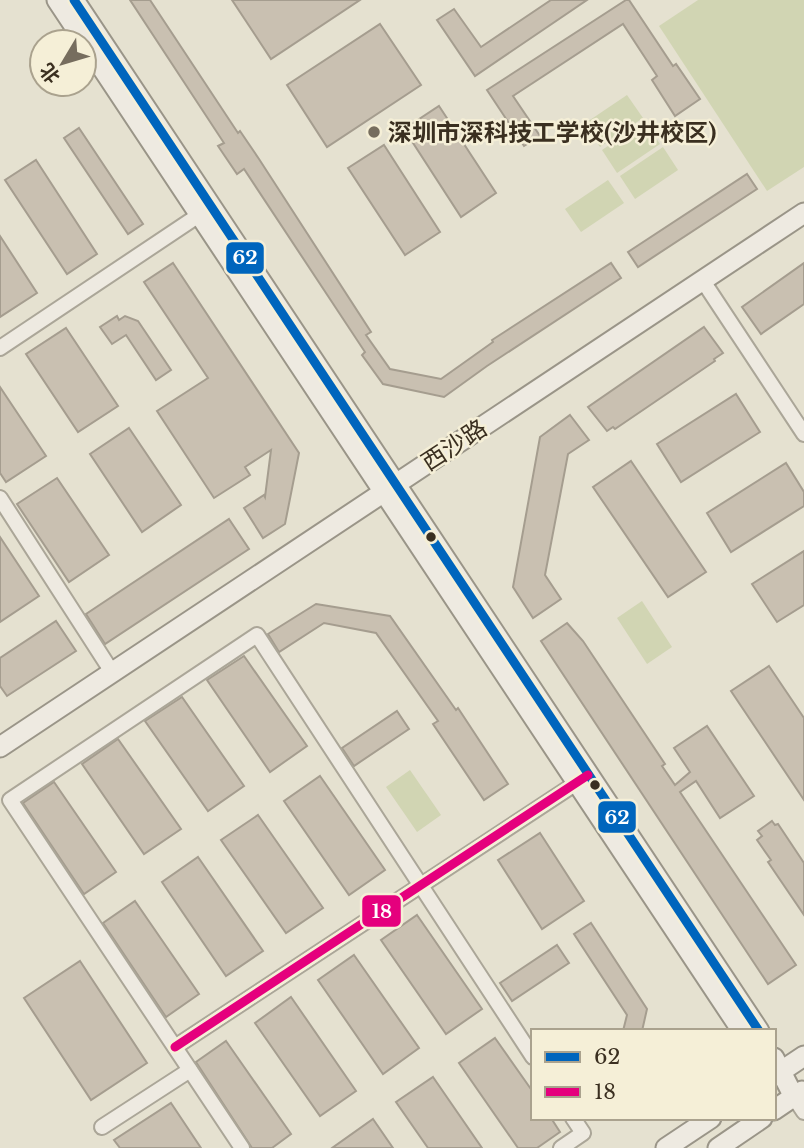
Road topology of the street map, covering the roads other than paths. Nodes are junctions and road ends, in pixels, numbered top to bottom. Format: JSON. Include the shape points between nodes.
{"nodes":[{"id":1,"x":57,"y":0,"type":"edge"},
{"id":2,"x":74,"y":0,"type":"edge"},
{"id":3,"x":207,"y":211,"type":"junction"},
{"id":4,"x":804,"y":213,"type":"edge"},
{"id":5,"x":703,"y":281,"type":"junction"},
{"id":6,"x":0,"y":348,"type":"edge"},
{"id":7,"x":804,"y":435,"type":"edge"},
{"id":8,"x":390,"y":488,"type":"junction"},
{"id":9,"x":0,"y":498,"type":"edge"},
{"id":10,"x":112,"y":672,"type":"junction"},
{"id":11,"x":0,"y":747,"type":"edge"},
{"id":12,"x":582,"y":779,"type":"junction"},
{"id":13,"x":420,"y":886,"type":"junction"},
{"id":14,"x":741,"y":1029,"type":"edge"},
{"id":15,"x":758,"y":1029,"type":"edge"},
{"id":16,"x":175,"y":1047,"type":"junction"},
{"id":17,"x":531,"y":1054,"type":"edge"},
{"id":18,"x":804,"y":1056,"type":"edge"},
{"id":19,"x":190,"y":1070,"type":"junction"},
{"id":20,"x":776,"y":1071,"type":"edge"},
{"id":21,"x":801,"y":1100,"type":"edge"},
{"id":22,"x":776,"y":1109,"type":"edge"},
{"id":23,"x":574,"y":1120,"type":"edge"},
{"id":24,"x":708,"y":1120,"type":"edge"},
{"id":25,"x":759,"y":1120,"type":"edge"},
{"id":26,"x":102,"y":1127,"type":"dead end"},
{"id":27,"x":242,"y":1148,"type":"edge"},
{"id":28,"x":561,"y":1148,"type":"edge"},
{"id":29,"x":666,"y":1148,"type":"edge"},
{"id":30,"x":718,"y":1148,"type":"edge"}],
"edges":[{"from":1,"to":3,"type":"street"},
{"from":2,"to":3,"type":"street"},
{"from":3,"to":6,"type":"street"},
{"from":3,"to":8,"type":"street"},
{"from":4,"to":5,"type":"street","name":"西沙路"},
{"from":5,"to":7,"type":"street"},
{"from":5,"to":8,"type":"street","name":"西沙路"},
{"from":8,"to":10,"type":"street","name":"西沙路"},
{"from":8,"to":12,"type":"street"},
{"from":9,"to":10,"type":"street"},
{"from":10,"to":11,"type":"street","name":"西沙路"},
{"from":12,"to":13,"type":"street"},
{"from":12,"to":14,"type":"street"},
{"from":12,"to":15,"type":"street"},
{"from":13,"to":16,"type":"street"},
{"from":13,"to":16,"type":"street","via":[[257,635],[10,800]]},
{"from":13,"to":17,"type":"street"},
{"from":16,"to":19,"type":"street"},
{"from":18,"to":20,"type":"street"},
{"from":19,"to":26,"type":"street"},
{"from":19,"to":27,"type":"street"},
{"from":20,"to":21,"type":"street"},
{"from":21,"to":22,"type":"street"},
{"from":23,"to":28,"type":"street","via":[[583,1133]]},
{"from":24,"to":29,"type":"street"},
{"from":25,"to":30,"type":"street"}]}
